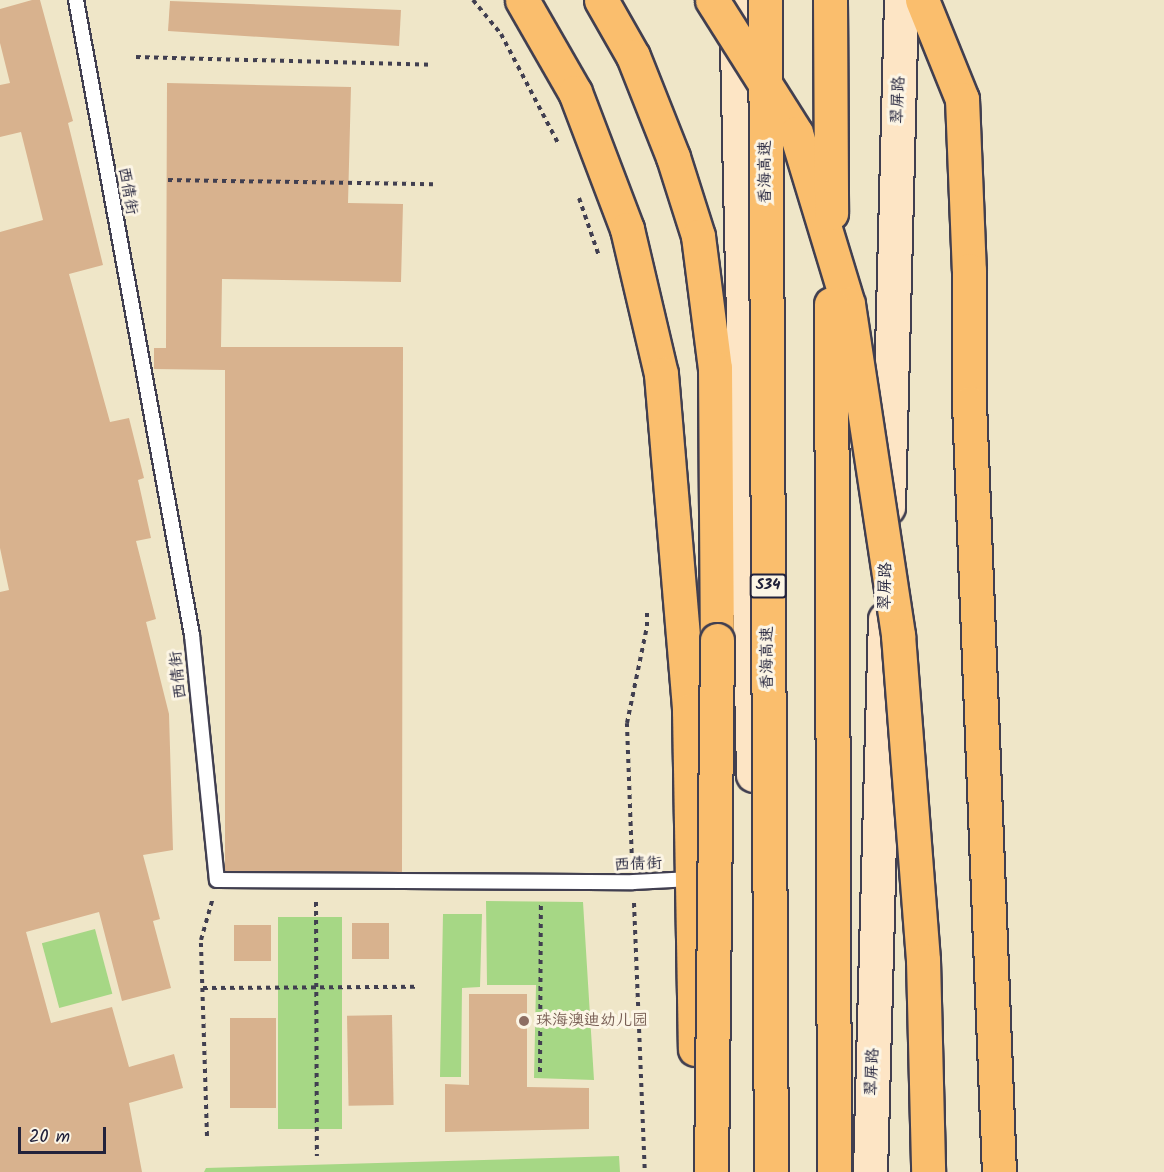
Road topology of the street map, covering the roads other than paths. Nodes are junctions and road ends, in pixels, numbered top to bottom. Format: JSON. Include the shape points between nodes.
{"nodes":[{"id":1,"x":76,"y":0,"type":"edge"},
{"id":2,"x":522,"y":0,"type":"edge"},
{"id":3,"x":601,"y":0,"type":"edge"},
{"id":4,"x":712,"y":0,"type":"edge"},
{"id":5,"x":736,"y":0,"type":"edge"},
{"id":6,"x":765,"y":0,"type":"edge"},
{"id":7,"x":830,"y":0,"type":"edge"},
{"id":8,"x":901,"y":0,"type":"edge"},
{"id":9,"x":922,"y":0,"type":"edge"},
{"id":10,"x":692,"y":879,"type":"junction"},
{"id":11,"x":695,"y":1049,"type":"joint"},
{"id":12,"x":713,"y":1172,"type":"edge"},
{"id":13,"x":758,"y":1172,"type":"edge"},
{"id":14,"x":771,"y":1172,"type":"edge"},
{"id":15,"x":834,"y":1172,"type":"edge"},
{"id":16,"x":870,"y":1172,"type":"edge"},
{"id":17,"x":928,"y":1172,"type":"edge"},
{"id":18,"x":999,"y":1172,"type":"edge"}],
"edges":[{"from":1,"to":10,"type":"lane","name":"西倩街","via":[[192,635],[217,880]]},
{"from":2,"to":10,"type":"highway","via":[[575,93],[627,229],[661,374],[689,710]]},
{"from":3,"to":12,"type":"highway","bridge":true,"via":[[633,56],[673,157],[698,236],[714,368],[717,640]]},
{"from":4,"to":17,"type":"highway","bridge":true,"via":[[796,133],[848,304],[898,635],[922,960]]},
{"from":5,"to":13,"type":"main road","via":[[750,577]]},
{"from":6,"to":14,"type":"highway","name":"香海高速","number":"S34","bridge":true},
{"from":7,"to":15,"type":"highway","bridge":true},
{"from":8,"to":16,"type":"main road","name":"翠屏路"},
{"from":9,"to":18,"type":"highway","via":[[962,99]]},
{"from":10,"to":11,"type":"highway"},
{"from":11,"to":12,"type":"main road"}]}
